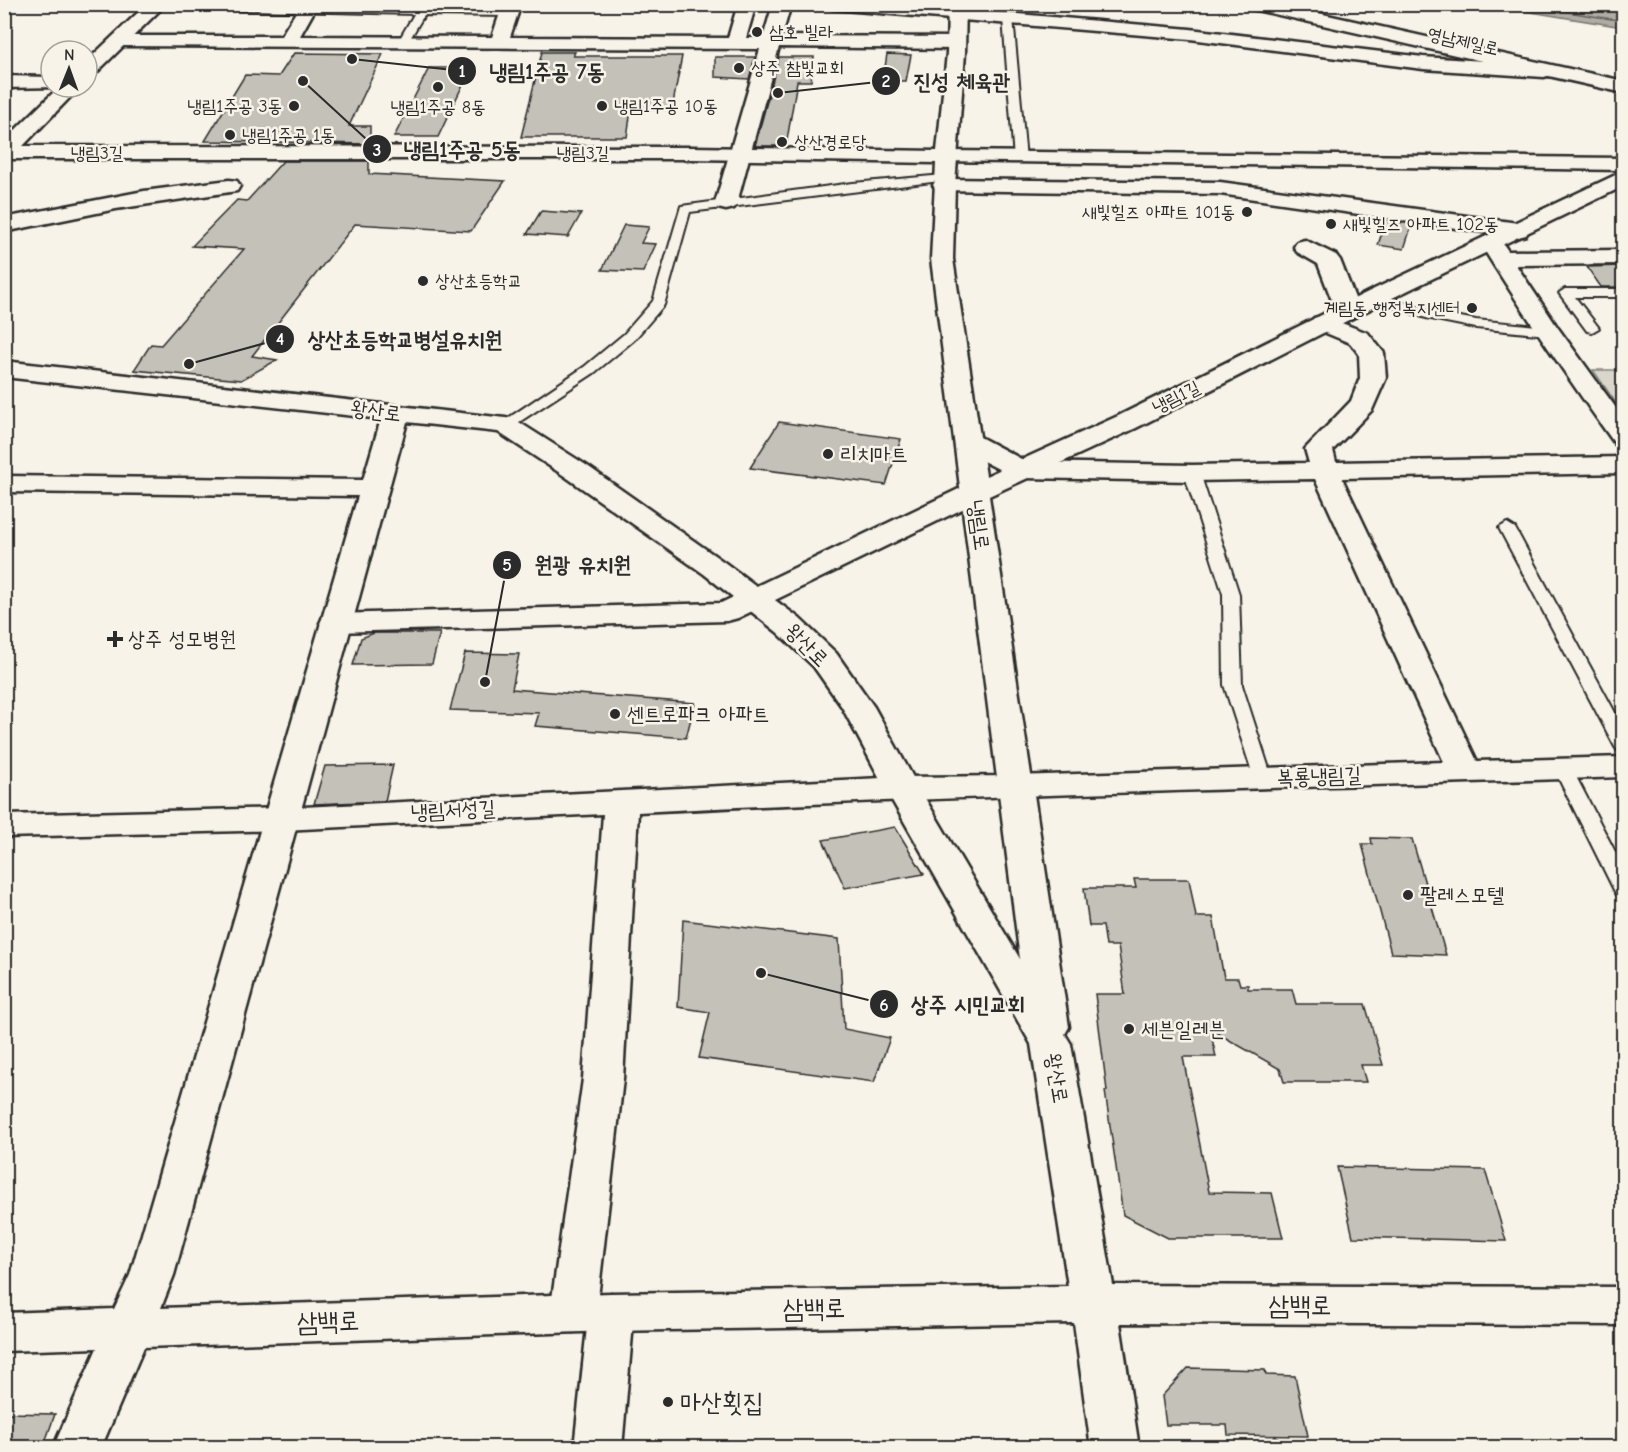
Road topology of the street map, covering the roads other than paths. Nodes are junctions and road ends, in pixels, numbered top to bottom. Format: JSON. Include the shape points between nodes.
{"nodes":[{"id":1,"x":158,"y":4,"type":"edge"},
{"id":2,"x":747,"y":4,"type":"edge"},
{"id":3,"x":782,"y":4,"type":"edge"},
{"id":4,"x":832,"y":4,"type":"edge"},
{"id":5,"x":1252,"y":4,"type":"edge"},
{"id":6,"x":1302,"y":4,"type":"edge"},
{"id":7,"x":310,"y":5,"type":"edge"},
{"id":8,"x":422,"y":9,"type":"edge"},
{"id":9,"x":511,"y":9,"type":"edge"},
{"id":10,"x":956,"y":9,"type":"edge"},
{"id":11,"x":1008,"y":18,"type":"junction"},
{"id":12,"x":120,"y":41,"type":"junction"},
{"id":13,"x":287,"y":42,"type":"junction"},
{"id":14,"x":404,"y":42,"type":"junction"},
{"id":15,"x":771,"y":42,"type":"junction"},
{"id":16,"x":499,"y":43,"type":"junction"},
{"id":17,"x":956,"y":43,"type":"junction"},
{"id":18,"x":735,"y":44,"type":"junction"},
{"id":19,"x":99,"y":60,"type":"edge"},
{"id":20,"x":1544,"y":71,"type":"junction"},
{"id":21,"x":1623,"y":78,"type":"edge"},
{"id":22,"x":4,"y":82,"type":"edge"},
{"id":23,"x":39,"y":83,"type":"edge"},
{"id":24,"x":1623,"y":87,"type":"edge"},
{"id":25,"x":58,"y":99,"type":"edge"},
{"id":26,"x":5,"y":152,"type":"edge"},
{"id":27,"x":740,"y":154,"type":"junction"},
{"id":28,"x":1020,"y":159,"type":"junction"},
{"id":29,"x":1381,"y":162,"type":"junction"},
{"id":30,"x":1623,"y":165,"type":"edge"},
{"id":31,"x":944,"y":174,"type":"junction"},
{"id":32,"x":1623,"y":177,"type":"edge"},
{"id":33,"x":229,"y":186,"type":"dead end"},
{"id":34,"x":726,"y":203,"type":"junction"},
{"id":35,"x":1409,"y":214,"type":"junction"},
{"id":36,"x":4,"y":225,"type":"edge"},
{"id":37,"x":1516,"y":231,"type":"junction"},
{"id":38,"x":1623,"y":245,"type":"edge"},
{"id":39,"x":1305,"y":247,"type":"dead end"},
{"id":40,"x":1496,"y":251,"type":"junction"},
{"id":41,"x":1623,"y":257,"type":"edge"},
{"id":42,"x":1623,"y":293,"type":"edge"},
{"id":43,"x":1376,"y":297,"type":"junction"},
{"id":44,"x":1348,"y":311,"type":"junction"},
{"id":45,"x":1323,"y":323,"type":"junction"},
{"id":46,"x":1592,"y":328,"type":"dead end"},
{"id":47,"x":1547,"y":331,"type":"junction"},
{"id":48,"x":4,"y":369,"type":"edge"},
{"id":49,"x":396,"y":413,"type":"junction"},
{"id":50,"x":505,"y":425,"type":"junction"},
{"id":51,"x":1623,"y":438,"type":"edge"},
{"id":52,"x":968,"y":442,"type":"junction"},
{"id":53,"x":1623,"y":465,"type":"edge"},
{"id":54,"x":1022,"y":470,"type":"junction"},
{"id":55,"x":1325,"y":471,"type":"junction"},
{"id":56,"x":1192,"y":473,"type":"junction"},
{"id":57,"x":4,"y":484,"type":"edge"},
{"id":58,"x":375,"y":489,"type":"junction"},
{"id":59,"x":975,"y":492,"type":"junction"},
{"id":60,"x":1507,"y":528,"type":"dead end"},
{"id":61,"x":740,"y":605,"type":"junction"},
{"id":62,"x":335,"y":623,"type":"junction"},
{"id":63,"x":1623,"y":747,"type":"edge"},
{"id":64,"x":1623,"y":767,"type":"edge"},
{"id":65,"x":1563,"y":769,"type":"junction"},
{"id":66,"x":1465,"y":772,"type":"junction"},
{"id":67,"x":1263,"y":778,"type":"junction"},
{"id":68,"x":1015,"y":787,"type":"junction"},
{"id":69,"x":902,"y":788,"type":"junction"},
{"id":70,"x":621,"y":802,"type":"junction"},
{"id":71,"x":283,"y":819,"type":"junction"},
{"id":72,"x":4,"y":826,"type":"edge"},
{"id":73,"x":1623,"y":890,"type":"edge"},
{"id":74,"x":1030,"y":897,"type":"junction"},
{"id":75,"x":1011,"y":974,"type":"junction"},
{"id":76,"x":1051,"y":1044,"type":"junction"},
{"id":77,"x":1094,"y":1304,"type":"junction"},
{"id":78,"x":1623,"y":1306,"type":"edge"},
{"id":79,"x":592,"y":1312,"type":"junction"},
{"id":80,"x":129,"y":1328,"type":"junction"},
{"id":81,"x":4,"y":1332,"type":"edge"},
{"id":82,"x":77,"y":1448,"type":"edge"},
{"id":83,"x":598,"y":1448,"type":"edge"},
{"id":84,"x":1115,"y":1448,"type":"edge"}],
"edges":[{"from":1,"to":7,"type":"lane"},
{"from":1,"to":12,"type":"street"},
{"from":2,"to":18,"type":"street"},
{"from":3,"to":15,"type":"street"},
{"from":4,"to":10,"type":"street"},
{"from":5,"to":20,"type":"street"},
{"from":6,"to":21,"type":"street","name":"영남제일로"},
{"from":7,"to":8,"type":"lane"},
{"from":7,"to":13,"type":"street"},
{"from":8,"to":9,"type":"lane"},
{"from":8,"to":14,"type":"lane"},
{"from":9,"to":16,"type":"street"},
{"from":10,"to":11,"type":"street"},
{"from":10,"to":17,"type":"street","name":"냉림로"},
{"from":11,"to":20,"type":"street","via":[[1190,34],[1423,63]]},
{"from":11,"to":28,"type":"lane"},
{"from":12,"to":13,"type":"street"},
{"from":12,"to":19,"type":"street"},
{"from":13,"to":14,"type":"street"},
{"from":14,"to":16,"type":"street"},
{"from":15,"to":17,"type":"street"},
{"from":15,"to":18,"type":"street"},
{"from":15,"to":27,"type":"street"},
{"from":16,"to":18,"type":"street"},
{"from":17,"to":31,"type":"street","name":"냉림로"},
{"from":20,"to":24,"type":"street"},
{"from":22,"to":23,"type":"street"},
{"from":25,"to":26,"type":"street"},
{"from":26,"to":27,"type":"street","name":"냉림3길"},
{"from":27,"to":31,"type":"street","name":"냉림3길"},
{"from":27,"to":34,"type":"street"},
{"from":28,"to":29,"type":"street"},
{"from":28,"to":31,"type":"street"},
{"from":29,"to":30,"type":"street"},
{"from":29,"to":35,"type":"street"},
{"from":31,"to":34,"type":"lane"},
{"from":31,"to":35,"type":"street","via":[[1220,188]]},
{"from":31,"to":52,"type":"street","name":"냉림로","via":[[942,259]]},
{"from":32,"to":37,"type":"street","name":"냉림1길"},
{"from":33,"to":36,"type":"street","via":[[128,199]]},
{"from":34,"to":50,"type":"lane","via":[[685,209],[659,302],[629,337],[589,370]]},
{"from":35,"to":37,"type":"street"},
{"from":37,"to":38,"type":"street"},
{"from":37,"to":40,"type":"street","name":"냉림1길"},
{"from":39,"to":44,"type":"street","via":[[1328,260]]},
{"from":40,"to":41,"type":"street"},
{"from":40,"to":43,"type":"street","name":"냉림1길"},
{"from":40,"to":47,"type":"street"},
{"from":42,"to":46,"type":"lane","via":[[1565,293]]},
{"from":43,"to":44,"type":"street","name":"냉림1길"},
{"from":43,"to":47,"type":"lane","via":[[1426,314],[1476,324]]},
{"from":44,"to":45,"type":"street","name":"냉림1길"},
{"from":45,"to":54,"type":"street","name":"냉림1길"},
{"from":45,"to":55,"type":"street","via":[[1359,338],[1371,352],[1373,378],[1363,404],[1319,449]]},
{"from":47,"to":51,"type":"street"},
{"from":48,"to":49,"type":"street","name":"왕산로"},
{"from":49,"to":50,"type":"street","name":"왕산로"},
{"from":49,"to":58,"type":"street"},
{"from":50,"to":61,"type":"street","name":"왕산로","via":[[585,477]]},
{"from":52,"to":54,"type":"street"},
{"from":52,"to":59,"type":"street","name":"냉림로"},
{"from":53,"to":55,"type":"street"},
{"from":54,"to":56,"type":"street"},
{"from":54,"to":59,"type":"street","name":"냉림1길"},
{"from":55,"to":56,"type":"street"},
{"from":55,"to":66,"type":"street"},
{"from":56,"to":67,"type":"lane","via":[[1231,594],[1233,685]]},
{"from":57,"to":58,"type":"street"},
{"from":58,"to":62,"type":"street"},
{"from":59,"to":61,"type":"street","name":"냉림1길"},
{"from":59,"to":68,"type":"street","name":"냉림로"},
{"from":60,"to":63,"type":"lane"},
{"from":61,"to":62,"type":"street"},
{"from":61,"to":69,"type":"street","name":"왕산로","via":[[788,625],[825,660],[858,707]]},
{"from":62,"to":71,"type":"street"},
{"from":64,"to":65,"type":"street","name":"복룡냉림길"},
{"from":65,"to":66,"type":"street","name":"복룡냉림길"},
{"from":65,"to":73,"type":"lane"},
{"from":66,"to":67,"type":"street","name":"복룡냉림길"},
{"from":67,"to":68,"type":"street","name":"복룡냉림길"},
{"from":68,"to":69,"type":"street","name":"복룡냉림길"},
{"from":68,"to":74,"type":"street","name":"냉림로"},
{"from":69,"to":70,"type":"street","name":"냉림서성길"},
{"from":69,"to":75,"type":"street","name":"왕산로"},
{"from":70,"to":71,"type":"street","name":"냉림서성길"},
{"from":70,"to":79,"type":"street"},
{"from":71,"to":72,"type":"street","name":"냉림서성길"},
{"from":71,"to":80,"type":"street","via":[[152,1275]]},
{"from":74,"to":75,"type":"street","via":[[1024,946]]},
{"from":74,"to":76,"type":"street","name":"냉림로"},
{"from":75,"to":76,"type":"street","name":"왕산로"},
{"from":76,"to":77,"type":"street","name":"왕산로"},
{"from":77,"to":78,"type":"street","name":"삼백로"},
{"from":77,"to":79,"type":"street","name":"삼백로"},
{"from":77,"to":84,"type":"street","name":"왕산로"},
{"from":79,"to":80,"type":"street","name":"삼백로"},
{"from":79,"to":83,"type":"street"},
{"from":80,"to":81,"type":"street","name":"삼백로"},
{"from":80,"to":82,"type":"street"}]}
